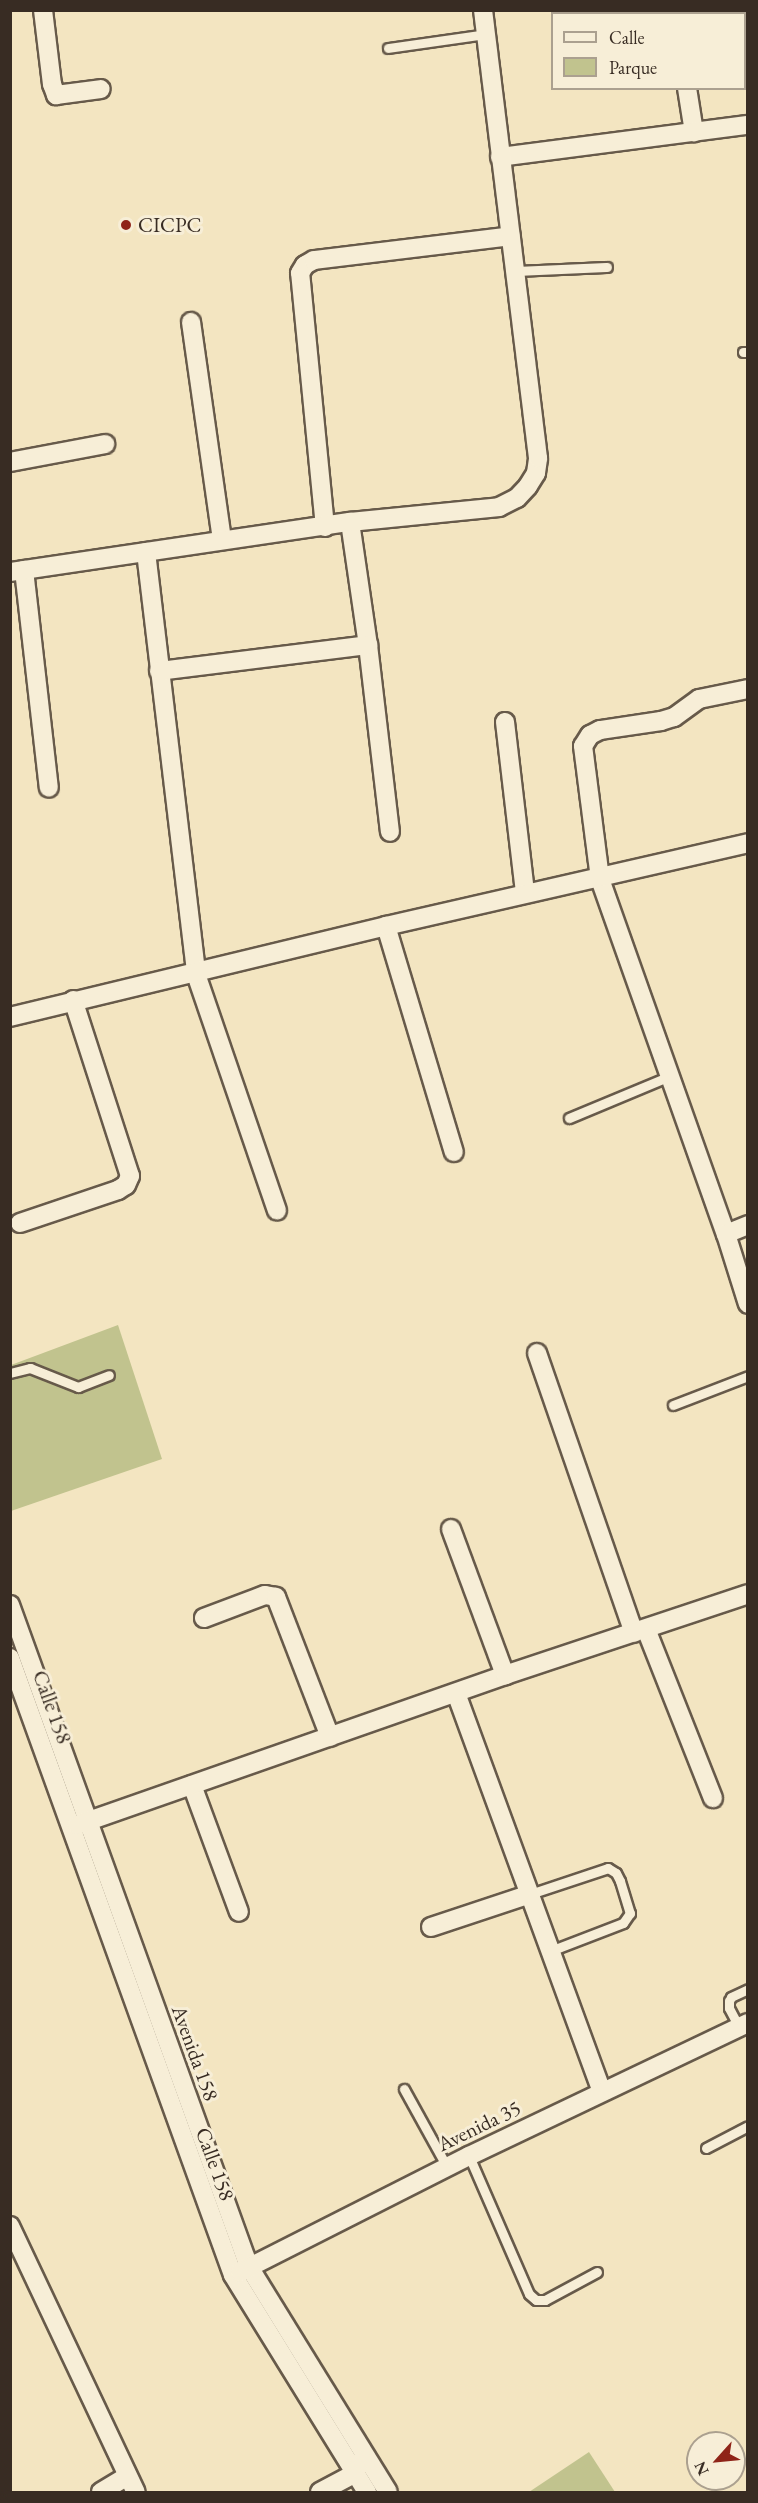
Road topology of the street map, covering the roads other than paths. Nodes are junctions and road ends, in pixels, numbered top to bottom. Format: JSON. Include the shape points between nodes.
{"nodes":[{"id":1,"x":43,"y":10,"type":"edge"},
{"id":2,"x":483,"y":10,"type":"edge"},
{"id":3,"x":486,"y":34,"type":"junction"},
{"id":4,"x":388,"y":48,"type":"dead end"},
{"id":5,"x":101,"y":88,"type":"dead end"},
{"id":6,"x":687,"y":90,"type":"edge"},
{"id":7,"x":747,"y":125,"type":"edge"},
{"id":8,"x":694,"y":132,"type":"junction"},
{"id":9,"x":500,"y":157,"type":"junction"},
{"id":10,"x":511,"y":236,"type":"junction"},
{"id":11,"x":607,"y":267,"type":"dead end"},
{"id":12,"x":516,"y":271,"type":"junction"},
{"id":13,"x":191,"y":322,"type":"dead end"},
{"id":14,"x":105,"y":444,"type":"dead end"},
{"id":15,"x":10,"y":462,"type":"edge"},
{"id":16,"x":350,"y":522,"type":"junction"},
{"id":17,"x":325,"y":527,"type":"junction"},
{"id":18,"x":222,"y":540,"type":"junction"},
{"id":19,"x":146,"y":552,"type":"junction"},
{"id":20,"x":17,"y":572,"type":"edge"},
{"id":21,"x":368,"y":645,"type":"junction"},
{"id":22,"x":159,"y":671,"type":"junction"},
{"id":23,"x":747,"y":689,"type":"edge"},
{"id":24,"x":505,"y":722,"type":"dead end"},
{"id":25,"x":49,"y":788,"type":"dead end"},
{"id":26,"x":390,"y":832,"type":"dead end"},
{"id":27,"x":747,"y":843,"type":"edge"},
{"id":28,"x":600,"y":879,"type":"junction"},
{"id":29,"x":525,"y":893,"type":"junction"},
{"id":30,"x":386,"y":926,"type":"junction"},
{"id":31,"x":196,"y":974,"type":"junction"},
{"id":32,"x":73,"y":1000,"type":"junction"},
{"id":33,"x":10,"y":1017,"type":"edge"},
{"id":34,"x":670,"y":1076,"type":"junction"},
{"id":35,"x":569,"y":1119,"type":"dead end"},
{"id":36,"x":454,"y":1152,"type":"dead end"},
{"id":37,"x":277,"y":1211,"type":"dead end"},
{"id":38,"x":20,"y":1223,"type":"dead end"},
{"id":39,"x":747,"y":1225,"type":"edge"},
{"id":40,"x":726,"y":1234,"type":"junction"},
{"id":41,"x":747,"y":1305,"type":"edge"},
{"id":42,"x":537,"y":1353,"type":"dead end"},
{"id":43,"x":10,"y":1373,"type":"edge"},
{"id":44,"x":108,"y":1375,"type":"dead end"},
{"id":45,"x":747,"y":1376,"type":"edge"},
{"id":46,"x":673,"y":1406,"type":"dead end"},
{"id":47,"x":451,"y":1529,"type":"dead end"},
{"id":48,"x":747,"y":1594,"type":"edge"},
{"id":49,"x":10,"y":1605,"type":"edge"},
{"id":50,"x":204,"y":1618,"type":"dead end"},
{"id":51,"x":640,"y":1631,"type":"junction"},
{"id":52,"x":32,"y":1662,"type":"junction"},
{"id":53,"x":12,"y":1666,"type":"edge"},
{"id":54,"x":505,"y":1675,"type":"junction"},
{"id":55,"x":456,"y":1692,"type":"junction"},
{"id":56,"x":330,"y":1737,"type":"junction"},
{"id":57,"x":192,"y":1785,"type":"junction"},
{"id":58,"x":713,"y":1798,"type":"dead end"},
{"id":59,"x":79,"y":1824,"type":"junction"},
{"id":60,"x":530,"y":1894,"type":"junction"},
{"id":61,"x":239,"y":1912,"type":"dead end"},
{"id":62,"x":431,"y":1927,"type":"dead end"},
{"id":63,"x":550,"y":1950,"type":"junction"},
{"id":64,"x":747,"y":1989,"type":"edge"},
{"id":65,"x":743,"y":2025,"type":"edge"},
{"id":66,"x":181,"y":2080,"type":"junction"},
{"id":67,"x":163,"y":2086,"type":"junction"},
{"id":68,"x":405,"y":2090,"type":"dead end"},
{"id":69,"x":602,"y":2091,"type":"junction"},
{"id":70,"x":747,"y":2126,"type":"edge"},
{"id":71,"x":706,"y":2148,"type":"dead end"},
{"id":72,"x":469,"y":2156,"type":"junction"},
{"id":73,"x":447,"y":2167,"type":"junction"},
{"id":74,"x":10,"y":2226,"type":"edge"},
{"id":75,"x":17,"y":2253,"type":"edge"},
{"id":76,"x":241,"y":2271,"type":"junction"},
{"id":77,"x":597,"y":2272,"type":"dead end"},
{"id":78,"x":363,"y":2452,"type":"junction"},
{"id":79,"x":355,"y":2473,"type":"junction"},
{"id":80,"x":132,"y":2484,"type":"edge"},
{"id":81,"x":101,"y":2493,"type":"edge"},
{"id":82,"x":320,"y":2493,"type":"edge"},
{"id":83,"x":367,"y":2493,"type":"edge"},
{"id":84,"x":388,"y":2493,"type":"edge"}],
"edges":[{"from":1,"to":5,"type":"street","via":[[56,95]]},
{"from":2,"to":3,"type":"street"},
{"from":3,"to":4,"type":"lane"},
{"from":3,"to":9,"type":"street"},
{"from":6,"to":8,"type":"street"},
{"from":7,"to":8,"type":"street"},
{"from":8,"to":9,"type":"street"},
{"from":9,"to":10,"type":"street"},
{"from":10,"to":12,"type":"street"},
{"from":10,"to":17,"type":"street","via":[[314,260],[305,265],[300,273]]},
{"from":11,"to":12,"type":"lane"},
{"from":12,"to":16,"type":"street","via":[[538,458],[528,486],[517,498],[499,507]]},
{"from":13,"to":18,"type":"street"},
{"from":14,"to":15,"type":"street"},
{"from":16,"to":17,"type":"street"},
{"from":16,"to":21,"type":"street"},
{"from":17,"to":18,"type":"street"},
{"from":18,"to":19,"type":"street"},
{"from":19,"to":20,"type":"street"},
{"from":19,"to":22,"type":"street"},
{"from":20,"to":25,"type":"street"},
{"from":21,"to":22,"type":"street"},
{"from":21,"to":26,"type":"street"},
{"from":22,"to":31,"type":"street"},
{"from":23,"to":28,"type":"street","via":[[699,699],[662,721],[600,730],[586,740],[583,746]]},
{"from":24,"to":29,"type":"street"},
{"from":27,"to":28,"type":"street"},
{"from":28,"to":29,"type":"street"},
{"from":28,"to":34,"type":"street"},
{"from":29,"to":30,"type":"street"},
{"from":30,"to":31,"type":"street"},
{"from":30,"to":36,"type":"street"},
{"from":31,"to":32,"type":"street"},
{"from":31,"to":37,"type":"street"},
{"from":32,"to":33,"type":"street"},
{"from":32,"to":38,"type":"street","via":[[130,1176],[118,1190]]},
{"from":34,"to":35,"type":"lane"},
{"from":34,"to":40,"type":"street"},
{"from":39,"to":40,"type":"street"},
{"from":40,"to":41,"type":"street"},
{"from":42,"to":51,"type":"street"},
{"from":43,"to":44,"type":"lane","via":[[30,1368],[78,1387]]},
{"from":45,"to":46,"type":"lane"},
{"from":47,"to":54,"type":"street"},
{"from":48,"to":51,"type":"street"},
{"from":49,"to":52,"type":"street","name":"Avenida 158"},
{"from":50,"to":56,"type":"street","via":[[265,1595],[276,1597]]},
{"from":51,"to":54,"type":"street"},
{"from":51,"to":58,"type":"street"},
{"from":52,"to":53,"type":"street"},
{"from":52,"to":59,"type":"street","name":"Avenida 158"},
{"from":53,"to":59,"type":"street","name":"Calle 158"},
{"from":54,"to":55,"type":"street"},
{"from":55,"to":56,"type":"street"},
{"from":55,"to":60,"type":"street"},
{"from":56,"to":57,"type":"street"},
{"from":57,"to":59,"type":"street"},
{"from":57,"to":61,"type":"street"},
{"from":59,"to":66,"type":"street","name":"Avenida 158"},
{"from":59,"to":67,"type":"street","name":"Calle 158"},
{"from":60,"to":62,"type":"street"},
{"from":60,"to":63,"type":"street"},
{"from":60,"to":63,"type":"lane","via":[[608,1868],[620,1881],[630,1913],[624,1923]]},
{"from":63,"to":69,"type":"street"},
{"from":64,"to":65,"type":"lane","via":[[731,1996],[729,2001],[729,2008]]},
{"from":65,"to":69,"type":"street","name":"Avenida 35"},
{"from":66,"to":67,"type":"street"},
{"from":66,"to":76,"type":"street","name":"Avenida 158"},
{"from":67,"to":76,"type":"street","name":"Calle 158"},
{"from":68,"to":73,"type":"lane"},
{"from":69,"to":72,"type":"street","name":"Avenida 35"},
{"from":70,"to":71,"type":"lane"},
{"from":72,"to":73,"type":"street","name":"Avenida 35"},
{"from":72,"to":77,"type":"lane","via":[[529,2294],[536,2300],[545,2300]]},
{"from":73,"to":76,"type":"street","name":"Avenida 35"},
{"from":74,"to":75,"type":"street"},
{"from":75,"to":80,"type":"street"},
{"from":76,"to":78,"type":"street","name":"Avenida 158"},
{"from":76,"to":79,"type":"street","name":"Calle 158"},
{"from":78,"to":79,"type":"street"},
{"from":78,"to":84,"type":"street","name":"Avenida 158"},
{"from":79,"to":82,"type":"street"},
{"from":79,"to":83,"type":"street","name":"Calle 158"},
{"from":80,"to":81,"type":"street"}]}
